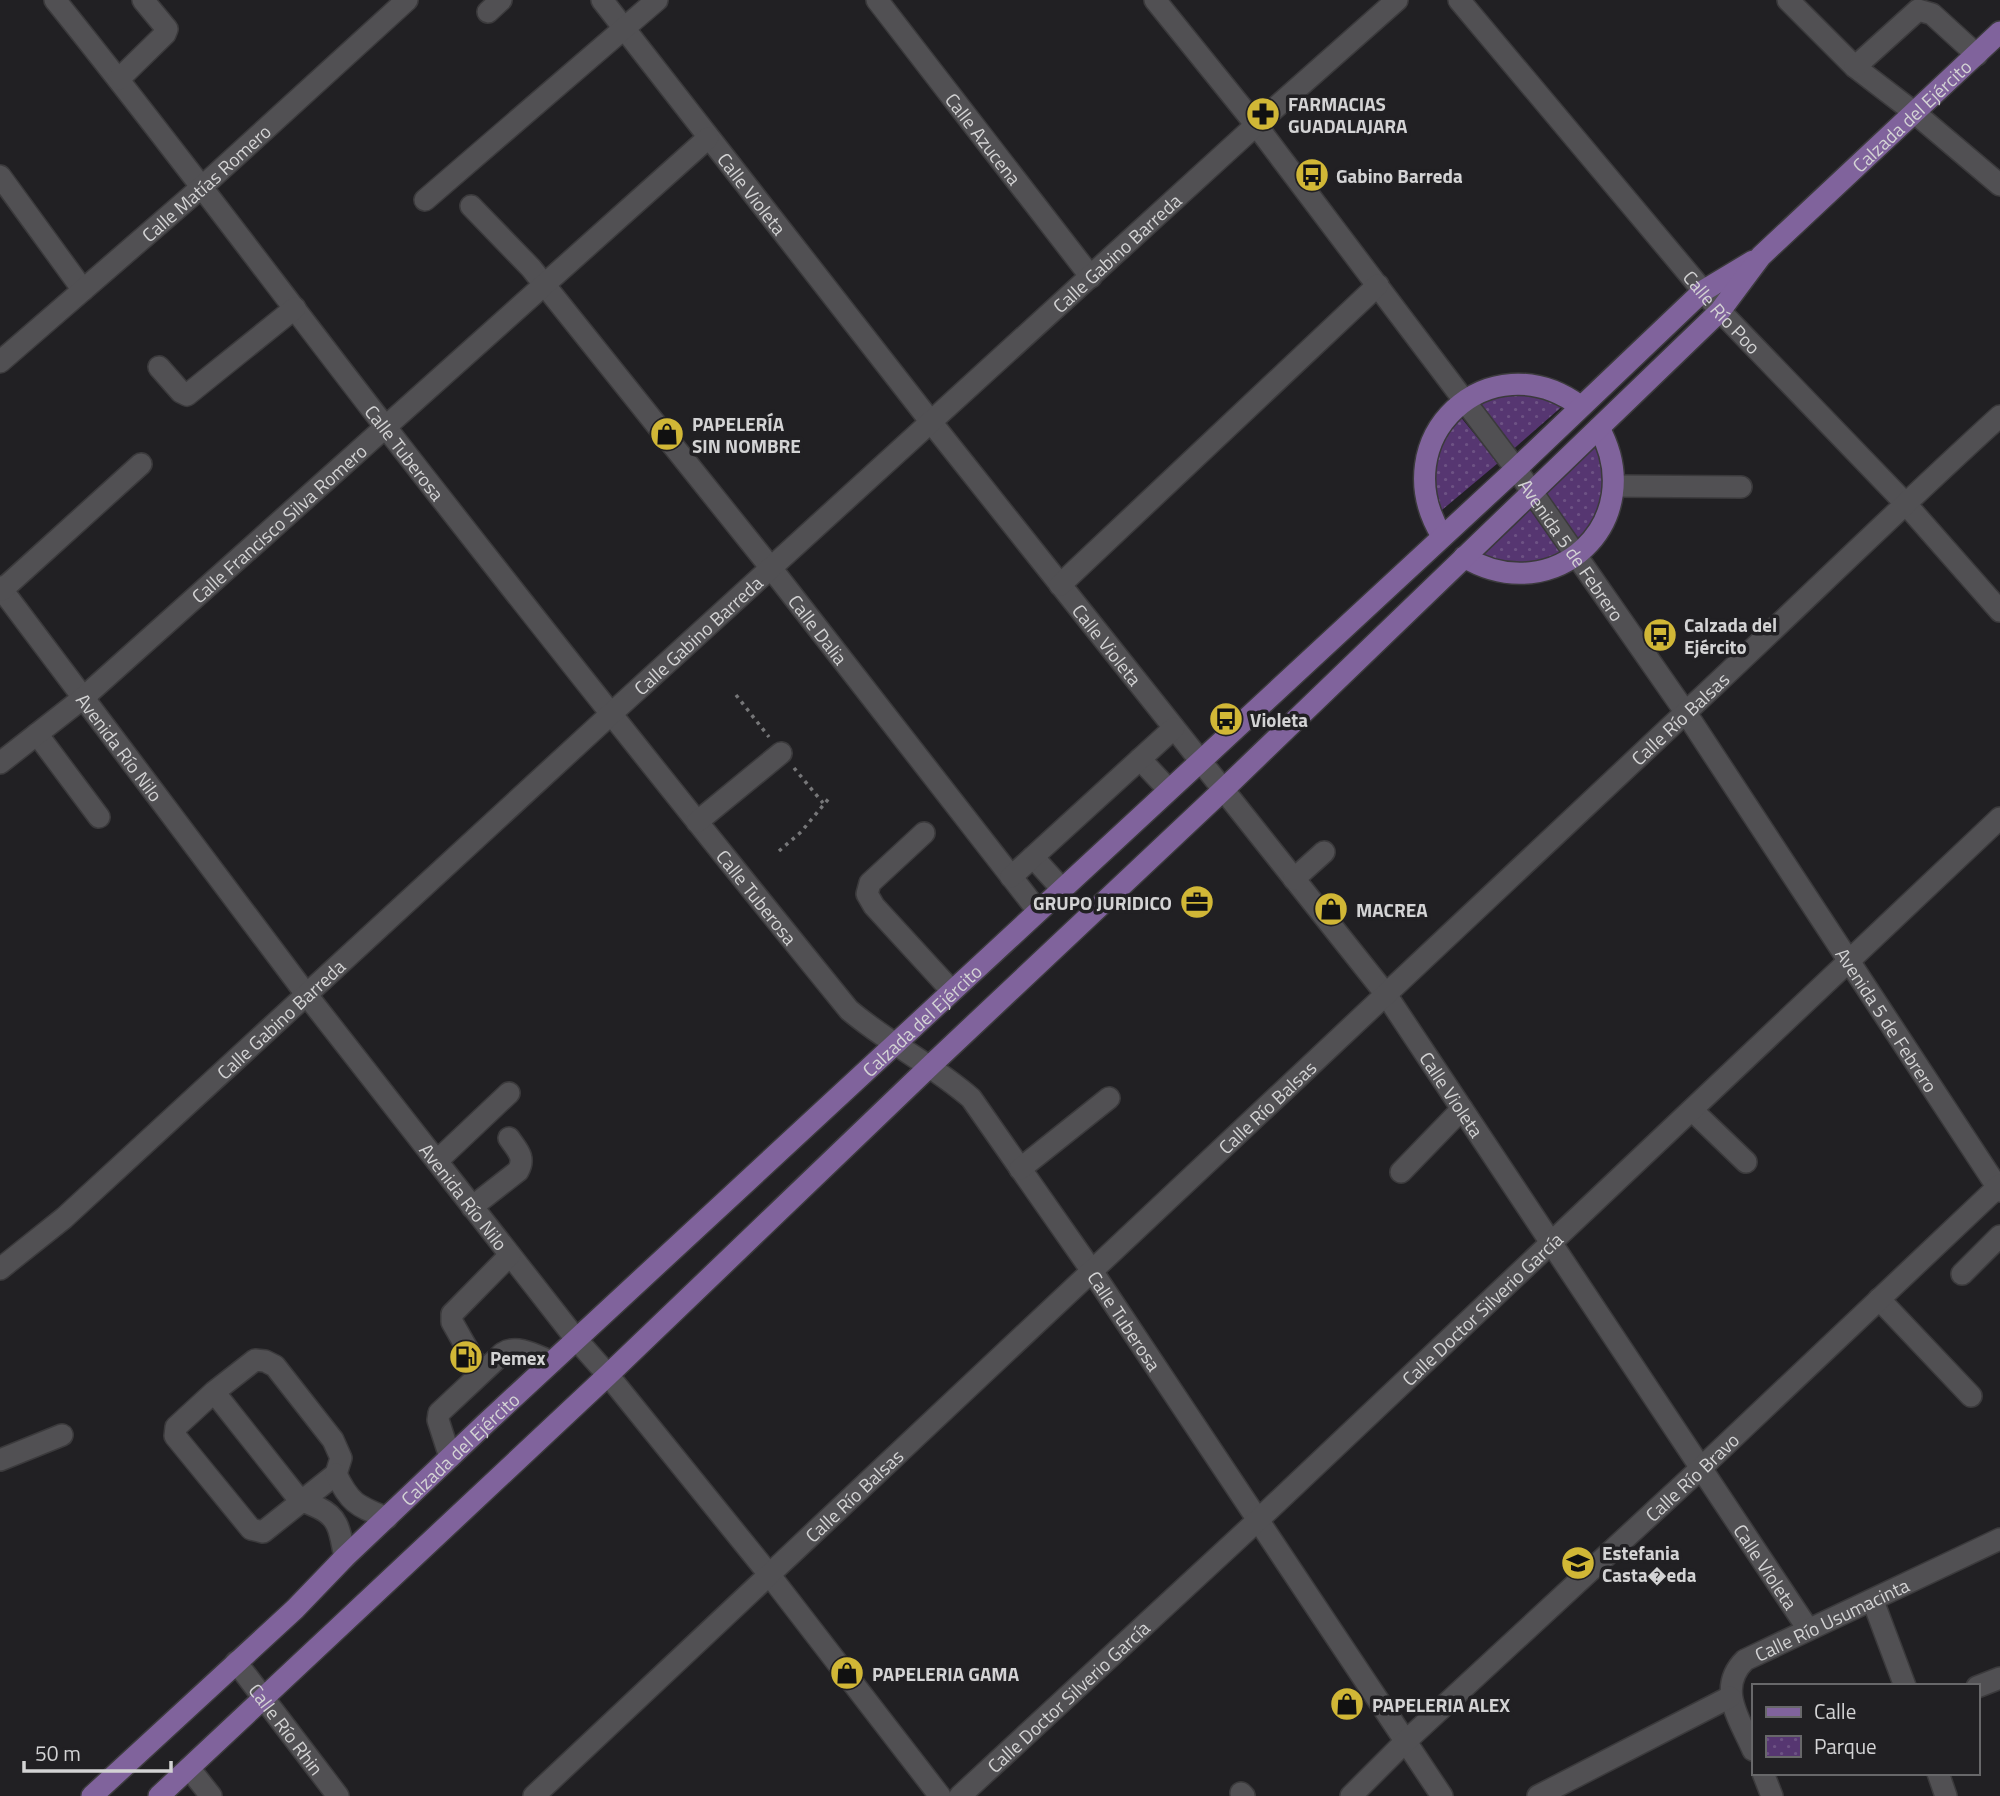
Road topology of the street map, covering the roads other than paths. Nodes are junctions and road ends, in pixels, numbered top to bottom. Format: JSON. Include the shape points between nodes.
{"nodes":[{"id":1,"x":55,"y":0,"type":"edge"},
{"id":2,"x":143,"y":0,"type":"edge"},
{"id":3,"x":407,"y":0,"type":"edge"},
{"id":4,"x":602,"y":0,"type":"edge"},
{"id":5,"x":657,"y":0,"type":"edge"},
{"id":6,"x":877,"y":0,"type":"edge"},
{"id":7,"x":1155,"y":0,"type":"edge"},
{"id":8,"x":1397,"y":0,"type":"edge"},
{"id":9,"x":1460,"y":0,"type":"edge"},
{"id":10,"x":1788,"y":0,"type":"edge"},
{"id":11,"x":624,"y":28,"type":"junction"},
{"id":12,"x":2000,"y":32,"type":"edge"},
{"id":13,"x":1977,"y":55,"type":"junction"},
{"id":14,"x":1856,"y":67,"type":"junction"},
{"id":15,"x":119,"y":79,"type":"junction"},
{"id":16,"x":1915,"y":113,"type":"junction"},
{"id":17,"x":1256,"y":125,"type":"junction"},
{"id":18,"x":708,"y":138,"type":"junction"},
{"id":19,"x":0,"y":176,"type":"edge"},
{"id":20,"x":2000,"y":185,"type":"edge"},
{"id":21,"x":203,"y":186,"type":"junction"},
{"id":22,"x":425,"y":200,"type":"dead end"},
{"id":23,"x":471,"y":206,"type":"dead end"},
{"id":24,"x":1761,"y":257,"type":"junction"},
{"id":25,"x":1091,"y":277,"type":"junction"},
{"id":26,"x":544,"y":284,"type":"junction"},
{"id":27,"x":1378,"y":285,"type":"junction"},
{"id":28,"x":83,"y":290,"type":"junction"},
{"id":29,"x":1703,"y":291,"type":"junction"},
{"id":30,"x":295,"y":308,"type":"junction"},
{"id":31,"x":1720,"y":311,"type":"junction"},
{"id":32,"x":0,"y":362,"type":"edge"},
{"id":33,"x":159,"y":367,"type":"dead end"},
{"id":34,"x":1464,"y":401,"type":"junction"},
{"id":35,"x":1580,"y":406,"type":"junction"},
{"id":36,"x":2000,"y":416,"type":"edge"},
{"id":37,"x":931,"y":422,"type":"junction"},
{"id":38,"x":387,"y":428,"type":"junction"},
{"id":39,"x":1600,"y":428,"type":"junction"},
{"id":40,"x":141,"y":464,"type":"dead end"},
{"id":41,"x":1516,"y":469,"type":"junction"},
{"id":42,"x":1614,"y":486,"type":"junction"},
{"id":43,"x":1741,"y":486,"type":"dead end"},
{"id":44,"x":1531,"y":492,"type":"junction"},
{"id":45,"x":1905,"y":503,"type":"junction"},
{"id":46,"x":1443,"y":536,"type":"junction"},
{"id":47,"x":1576,"y":556,"type":"junction"},
{"id":48,"x":1464,"y":557,"type":"junction"},
{"id":49,"x":771,"y":568,"type":"junction"},
{"id":50,"x":1060,"y":585,"type":"junction"},
{"id":51,"x":1,"y":589,"type":"edge"},
{"id":52,"x":2000,"y":611,"type":"edge"},
{"id":53,"x":83,"y":698,"type":"junction"},
{"id":54,"x":612,"y":713,"type":"junction"},
{"id":55,"x":1686,"y":713,"type":"junction"},
{"id":56,"x":1174,"y":728,"type":"junction"},
{"id":57,"x":37,"y":734,"type":"junction"},
{"id":58,"x":781,"y":753,"type":"dead end"},
{"id":59,"x":1140,"y":759,"type":"junction"},
{"id":60,"x":1199,"y":760,"type":"junction"},
{"id":61,"x":0,"y":763,"type":"edge"},
{"id":62,"x":1168,"y":789,"type":"junction"},
{"id":63,"x":1223,"y":790,"type":"junction"},
{"id":64,"x":99,"y":817,"type":"dead end"},
{"id":65,"x":2000,"y":818,"type":"edge"},
{"id":66,"x":697,"y":822,"type":"junction"},
{"id":67,"x":924,"y":833,"type":"dead end"},
{"id":68,"x":1324,"y":852,"type":"dead end"},
{"id":69,"x":1033,"y":857,"type":"junction"},
{"id":70,"x":1011,"y":877,"type":"junction"},
{"id":71,"x":1294,"y":879,"type":"junction"},
{"id":72,"x":1062,"y":889,"type":"junction"},
{"id":73,"x":1038,"y":911,"type":"junction"},
{"id":74,"x":1850,"y":962,"type":"junction"},
{"id":75,"x":951,"y":990,"type":"junction"},
{"id":76,"x":1385,"y":993,"type":"junction"},
{"id":77,"x":306,"y":994,"type":"junction"},
{"id":78,"x":893,"y":1044,"type":"junction"},
{"id":79,"x":929,"y":1067,"type":"junction"},
{"id":80,"x":509,"y":1093,"type":"dead end"},
{"id":81,"x":1109,"y":1098,"type":"dead end"},
{"id":82,"x":1462,"y":1109,"type":"junction"},
{"id":83,"x":1693,"y":1111,"type":"junction"},
{"id":84,"x":509,"y":1138,"type":"dead end"},
{"id":85,"x":437,"y":1161,"type":"junction"},
{"id":86,"x":1746,"y":1162,"type":"dead end"},
{"id":87,"x":1020,"y":1169,"type":"junction"},
{"id":88,"x":1401,"y":1172,"type":"dead end"},
{"id":89,"x":1999,"y":1188,"type":"edge"},
{"id":90,"x":472,"y":1206,"type":"junction"},
{"id":91,"x":2000,"y":1236,"type":"edge"},
{"id":92,"x":1551,"y":1245,"type":"junction"},
{"id":93,"x":510,"y":1255,"type":"junction"},
{"id":94,"x":0,"y":1269,"type":"edge"},
{"id":95,"x":1092,"y":1271,"type":"junction"},
{"id":96,"x":1962,"y":1274,"type":"dead end"},
{"id":97,"x":1879,"y":1299,"type":"junction"},
{"id":98,"x":576,"y":1339,"type":"junction"},
{"id":99,"x":552,"y":1362,"type":"junction"},
{"id":100,"x":481,"y":1373,"type":"junction"},
{"id":101,"x":608,"y":1375,"type":"junction"},
{"id":102,"x":214,"y":1392,"type":"junction"},
{"id":103,"x":1971,"y":1396,"type":"dead end"},
{"id":104,"x":62,"y":1434,"type":"dead end"},
{"id":105,"x":450,"y":1457,"type":"junction"},
{"id":106,"x":0,"y":1460,"type":"edge"},
{"id":107,"x":1700,"y":1469,"type":"junction"},
{"id":108,"x":336,"y":1475,"type":"junction"},
{"id":109,"x":302,"y":1501,"type":"junction"},
{"id":110,"x":387,"y":1518,"type":"junction"},
{"id":111,"x":1257,"y":1521,"type":"junction"},
{"id":112,"x":2000,"y":1539,"type":"edge"},
{"id":113,"x":345,"y":1557,"type":"junction"},
{"id":114,"x":768,"y":1573,"type":"junction"},
{"id":115,"x":1873,"y":1601,"type":"junction"},
{"id":116,"x":1808,"y":1629,"type":"junction"},
{"id":117,"x":236,"y":1662,"type":"junction"},
{"id":118,"x":2000,"y":1678,"type":"edge"},
{"id":119,"x":1904,"y":1684,"type":"edge"},
{"id":120,"x":1979,"y":1687,"type":"edge"},
{"id":121,"x":1731,"y":1697,"type":"junction"},
{"id":122,"x":263,"y":1698,"type":"junction"},
{"id":123,"x":1405,"y":1742,"type":"junction"},
{"id":124,"x":1752,"y":1748,"type":"edge"},
{"id":125,"x":189,"y":1768,"type":"junction"},
{"id":126,"x":1939,"y":1775,"type":"edge"},
{"id":127,"x":92,"y":1796,"type":"edge"},
{"id":128,"x":159,"y":1796,"type":"edge"},
{"id":129,"x":211,"y":1796,"type":"edge"},
{"id":130,"x":338,"y":1796,"type":"edge"},
{"id":131,"x":534,"y":1796,"type":"edge"},
{"id":132,"x":940,"y":1796,"type":"edge"},
{"id":133,"x":960,"y":1796,"type":"edge"},
{"id":134,"x":1351,"y":1796,"type":"edge"},
{"id":135,"x":1442,"y":1796,"type":"edge"},
{"id":136,"x":1538,"y":1796,"type":"edge"},
{"id":137,"x":1946,"y":1796,"type":"edge"}],
"edges":[{"from":1,"to":15,"type":"street","name":"Calle Tuberosa"},
{"from":2,"to":15,"type":"street","via":[[167,29]]},
{"from":3,"to":21,"type":"street","name":"Calle Matías Romero"},
{"from":4,"to":11,"type":"street","name":"Calle Violeta"},
{"from":5,"to":11,"type":"street"},
{"from":6,"to":25,"type":"street","name":"Calle Azucena"},
{"from":7,"to":17,"type":"street","name":"Avenida 5 de Febrero"},
{"from":8,"to":17,"type":"street","name":"Calle Gabino Barreda"},
{"from":9,"to":29,"type":"street","name":"Calle Río Poo"},
{"from":10,"to":14,"type":"street"},
{"from":11,"to":18,"type":"street","name":"Calle Violeta"},
{"from":11,"to":22,"type":"street"},
{"from":12,"to":13,"type":"main road","name":"Calzada del Ejército"},
{"from":13,"to":14,"type":"street","via":[[1932,14],[1918,10]]},
{"from":13,"to":16,"type":"main road","name":"Calzada del Ejército"},
{"from":14,"to":16,"type":"street"},
{"from":15,"to":21,"type":"street","name":"Calle Tuberosa"},
{"from":16,"to":20,"type":"street"},
{"from":16,"to":24,"type":"main road","name":"Calzada del Ejército"},
{"from":17,"to":25,"type":"street","name":"Calle Gabino Barreda"},
{"from":17,"to":27,"type":"street","name":"Avenida 5 de Febrero"},
{"from":18,"to":26,"type":"street","name":"Calle Francisco Silva Romero"},
{"from":18,"to":37,"type":"street","name":"Calle Violeta"},
{"from":19,"to":28,"type":"street"},
{"from":21,"to":28,"type":"street","name":"Calle Matías Romero"},
{"from":21,"to":30,"type":"street","name":"Calle Tuberosa"},
{"from":23,"to":26,"type":"street","name":"Calle Dalia"},
{"from":24,"to":29,"type":"main road","name":"Calzada del Ejército"},
{"from":24,"to":31,"type":"main road","name":"Calzada del Ejército"},
{"from":25,"to":37,"type":"street","name":"Calle Gabino Barreda"},
{"from":26,"to":38,"type":"street","name":"Calle Francisco Silva Romero"},
{"from":26,"to":49,"type":"street","name":"Calle Dalia"},
{"from":27,"to":34,"type":"street","name":"Avenida 5 de Febrero"},
{"from":27,"to":50,"type":"street","name":"Calle Violeta"},
{"from":28,"to":32,"type":"street","name":"Calle Matías Romero"},
{"from":29,"to":31,"type":"street","name":"Calle Río Poo"},
{"from":29,"to":35,"type":"main road","name":"Calzada del Ejército"},
{"from":30,"to":33,"type":"street","via":[[187,395]]},
{"from":30,"to":38,"type":"street","name":"Calle Tuberosa"},
{"from":31,"to":39,"type":"main road","name":"Calzada del Ejército"},
{"from":31,"to":45,"type":"street","name":"Calle Río Poo"},
{"from":34,"to":35,"type":"main road","via":[[1497,386],[1521,384],[1548,388]]},
{"from":34,"to":41,"type":"street","name":"Avenida 5 de Febrero"},
{"from":34,"to":46,"type":"main road","via":[[1430,442],[1424,467],[1424,491]]},
{"from":35,"to":41,"type":"main road","name":"Calzada del Ejército"},
{"from":36,"to":45,"type":"street","name":"Calle Río Balsas"},
{"from":37,"to":49,"type":"street","name":"Calle Gabino Barreda"},
{"from":37,"to":50,"type":"street","name":"Calle Violeta"},
{"from":38,"to":53,"type":"street","name":"Calle Francisco Silva Romero"},
{"from":38,"to":54,"type":"street","name":"Calle Tuberosa"},
{"from":39,"to":42,"type":"main road","via":[[1613,462]]},
{"from":39,"to":44,"type":"main road","name":"Calzada del Ejército"},
{"from":40,"to":51,"type":"street"},
{"from":41,"to":44,"type":"street","name":"Avenida 5 de Febrero"},
{"from":41,"to":46,"type":"main road","name":"Calzada del Ejército"},
{"from":42,"to":43,"type":"street"},
{"from":42,"to":47,"type":"main road","via":[[1599,532]]},
{"from":44,"to":47,"type":"street","name":"Avenida 5 de Febrero"},
{"from":44,"to":48,"type":"main road","name":"Calzada del Ejército"},
{"from":45,"to":52,"type":"street","name":"Calle Río Poo"},
{"from":45,"to":55,"type":"street","name":"Calle Río Balsas"},
{"from":46,"to":60,"type":"main road","name":"Calzada del Ejército"},
{"from":47,"to":48,"type":"main road","via":[[1548,570],[1515,575]]},
{"from":47,"to":55,"type":"street","name":"Avenida 5 de Febrero"},
{"from":48,"to":63,"type":"main road","name":"Calzada del Ejército"},
{"from":49,"to":54,"type":"street","name":"Calle Gabino Barreda"},
{"from":49,"to":70,"type":"street","name":"Calle Dalia"},
{"from":50,"to":56,"type":"street","name":"Calle Violeta"},
{"from":51,"to":53,"type":"street","name":"Avenida Río Nilo"},
{"from":53,"to":57,"type":"street","name":"Calle Francisco Silva Romero"},
{"from":53,"to":77,"type":"street","name":"Avenida Río Nilo"},
{"from":54,"to":66,"type":"street","name":"Calle Tuberosa"},
{"from":54,"to":77,"type":"street","name":"Calle Gabino Barreda"},
{"from":55,"to":74,"type":"street","name":"Avenida 5 de Febrero"},
{"from":55,"to":76,"type":"street","name":"Calle Río Balsas"},
{"from":56,"to":59,"type":"street"},
{"from":56,"to":60,"type":"street","name":"Calle Violeta"},
{"from":57,"to":61,"type":"street","name":"Calle Francisco Silva Romero"},
{"from":57,"to":64,"type":"street"},
{"from":58,"to":66,"type":"street"},
{"from":59,"to":62,"type":"street"},
{"from":59,"to":69,"type":"street"},
{"from":60,"to":62,"type":"main road","name":"Calzada del Ejército"},
{"from":60,"to":63,"type":"street","name":"Calle Violeta"},
{"from":62,"to":72,"type":"main road","name":"Calzada del Ejército"},
{"from":63,"to":71,"type":"street","name":"Calle Violeta"},
{"from":63,"to":79,"type":"main road","name":"Calzada del Ejército"},
{"from":65,"to":74,"type":"street","name":"Calle Doctor Silverio García"},
{"from":66,"to":78,"type":"street","name":"Calle Tuberosa","via":[[849,1010]]},
{"from":67,"to":75,"type":"street","via":[[870,883],[867,894]]},
{"from":68,"to":71,"type":"street"},
{"from":69,"to":70,"type":"street"},
{"from":69,"to":72,"type":"street"},
{"from":70,"to":73,"type":"street","name":"Calle Dalia"},
{"from":71,"to":76,"type":"street","name":"Calle Violeta"},
{"from":72,"to":73,"type":"main road","name":"Calzada del Ejército"},
{"from":73,"to":75,"type":"main road","name":"Calzada del Ejército"},
{"from":74,"to":83,"type":"street","name":"Calle Doctor Silverio García"},
{"from":74,"to":89,"type":"street","name":"Avenida 5 de Febrero"},
{"from":75,"to":78,"type":"main road","name":"Calzada del Ejército"},
{"from":76,"to":82,"type":"street","name":"Calle Violeta"},
{"from":76,"to":95,"type":"street","name":"Calle Río Balsas"},
{"from":77,"to":85,"type":"street","name":"Avenida Río Nilo"},
{"from":77,"to":94,"type":"street","name":"Calle Gabino Barreda","via":[[65,1218]]},
{"from":78,"to":79,"type":"street","name":"Calle Tuberosa"},
{"from":78,"to":98,"type":"main road","name":"Calzada del Ejército"},
{"from":79,"to":87,"type":"street","name":"Calle Tuberosa","via":[[971,1098]]},
{"from":79,"to":101,"type":"main road","name":"Calzada del Ejército"},
{"from":80,"to":85,"type":"street"},
{"from":81,"to":87,"type":"street"},
{"from":82,"to":88,"type":"street"},
{"from":82,"to":92,"type":"street","name":"Calle Violeta"},
{"from":83,"to":86,"type":"street"},
{"from":83,"to":92,"type":"street","name":"Calle Doctor Silverio García"},
{"from":84,"to":90,"type":"street","via":[[523,1163]]},
{"from":85,"to":90,"type":"street","name":"Avenida Río Nilo"},
{"from":87,"to":95,"type":"street","name":"Calle Tuberosa"},
{"from":89,"to":97,"type":"street","name":"Calle Río Bravo"},
{"from":90,"to":93,"type":"street","name":"Avenida Río Nilo"},
{"from":91,"to":96,"type":"street"},
{"from":92,"to":107,"type":"street","name":"Calle Violeta"},
{"from":92,"to":111,"type":"street","name":"Calle Doctor Silverio García"},
{"from":93,"to":98,"type":"street","name":"Avenida Río Nilo"},
{"from":93,"to":100,"type":"street","via":[[452,1314],[452,1322]]},
{"from":95,"to":111,"type":"street","name":"Calle Tuberosa"},
{"from":95,"to":114,"type":"street","name":"Calle Río Balsas"},
{"from":97,"to":103,"type":"street"},
{"from":97,"to":107,"type":"street","name":"Calle Río Bravo"},
{"from":98,"to":99,"type":"main road","name":"Calzada del Ejército"},
{"from":98,"to":101,"type":"street","name":"Avenida Río Nilo"},
{"from":99,"to":100,"type":"street","via":[[512,1349]]},
{"from":99,"to":105,"type":"main road","name":"Calzada del Ejército"},
{"from":100,"to":105,"type":"street","via":[[439,1413]]},
{"from":101,"to":114,"type":"street","name":"Avenida Río Nilo"},
{"from":101,"to":122,"type":"main road","name":"Calzada del Ejército"},
{"from":102,"to":108,"type":"street","via":[[254,1360],[275,1366],[333,1440],[341,1458]]},
{"from":102,"to":109,"type":"street"},
{"from":102,"to":109,"type":"street","via":[[176,1427],[181,1446],[251,1529],[263,1532]]},
{"from":104,"to":106,"type":"street"},
{"from":105,"to":110,"type":"main road","name":"Calzada del Ejército"},
{"from":107,"to":116,"type":"street","name":"Calle Violeta"},
{"from":107,"to":123,"type":"street","name":"Calle Río Bravo"},
{"from":108,"to":109,"type":"street"},
{"from":108,"to":110,"type":"street","via":[[359,1506]]},
{"from":109,"to":113,"type":"street","via":[[337,1521]]},
{"from":110,"to":113,"type":"main road","name":"Calzada del Ejército"},
{"from":111,"to":123,"type":"street","name":"Calle Tuberosa"},
{"from":111,"to":133,"type":"street","name":"Calle Doctor Silverio García"},
{"from":112,"to":115,"type":"street","name":"Calle Río Usumacinta"},
{"from":113,"to":117,"type":"main road","name":"Calzada del Ejército"},
{"from":114,"to":131,"type":"street","name":"Calle Río Balsas"},
{"from":114,"to":132,"type":"street","name":"Avenida Río Nilo"},
{"from":115,"to":116,"type":"street","name":"Calle Río Usumacinta"},
{"from":115,"to":119,"type":"street"},
{"from":116,"to":121,"type":"street","name":"Calle Río Usumacinta","via":[[1745,1660],[1732,1677]]},
{"from":117,"to":122,"type":"street","name":"Calle Río Rhin"},
{"from":117,"to":127,"type":"main road","name":"Calzada del Ejército"},
{"from":118,"to":120,"type":"street"},
{"from":121,"to":124,"type":"street"},
{"from":121,"to":136,"type":"street"},
{"from":122,"to":125,"type":"main road","name":"Calzada del Ejército"},
{"from":122,"to":130,"type":"street","name":"Calle Río Rhin"},
{"from":123,"to":134,"type":"street","name":"Calle Río Bravo"},
{"from":123,"to":135,"type":"street","name":"Calle Tuberosa"},
{"from":125,"to":128,"type":"main road","name":"Calzada del Ejército"},
{"from":125,"to":129,"type":"street"},
{"from":126,"to":137,"type":"street"}]}
